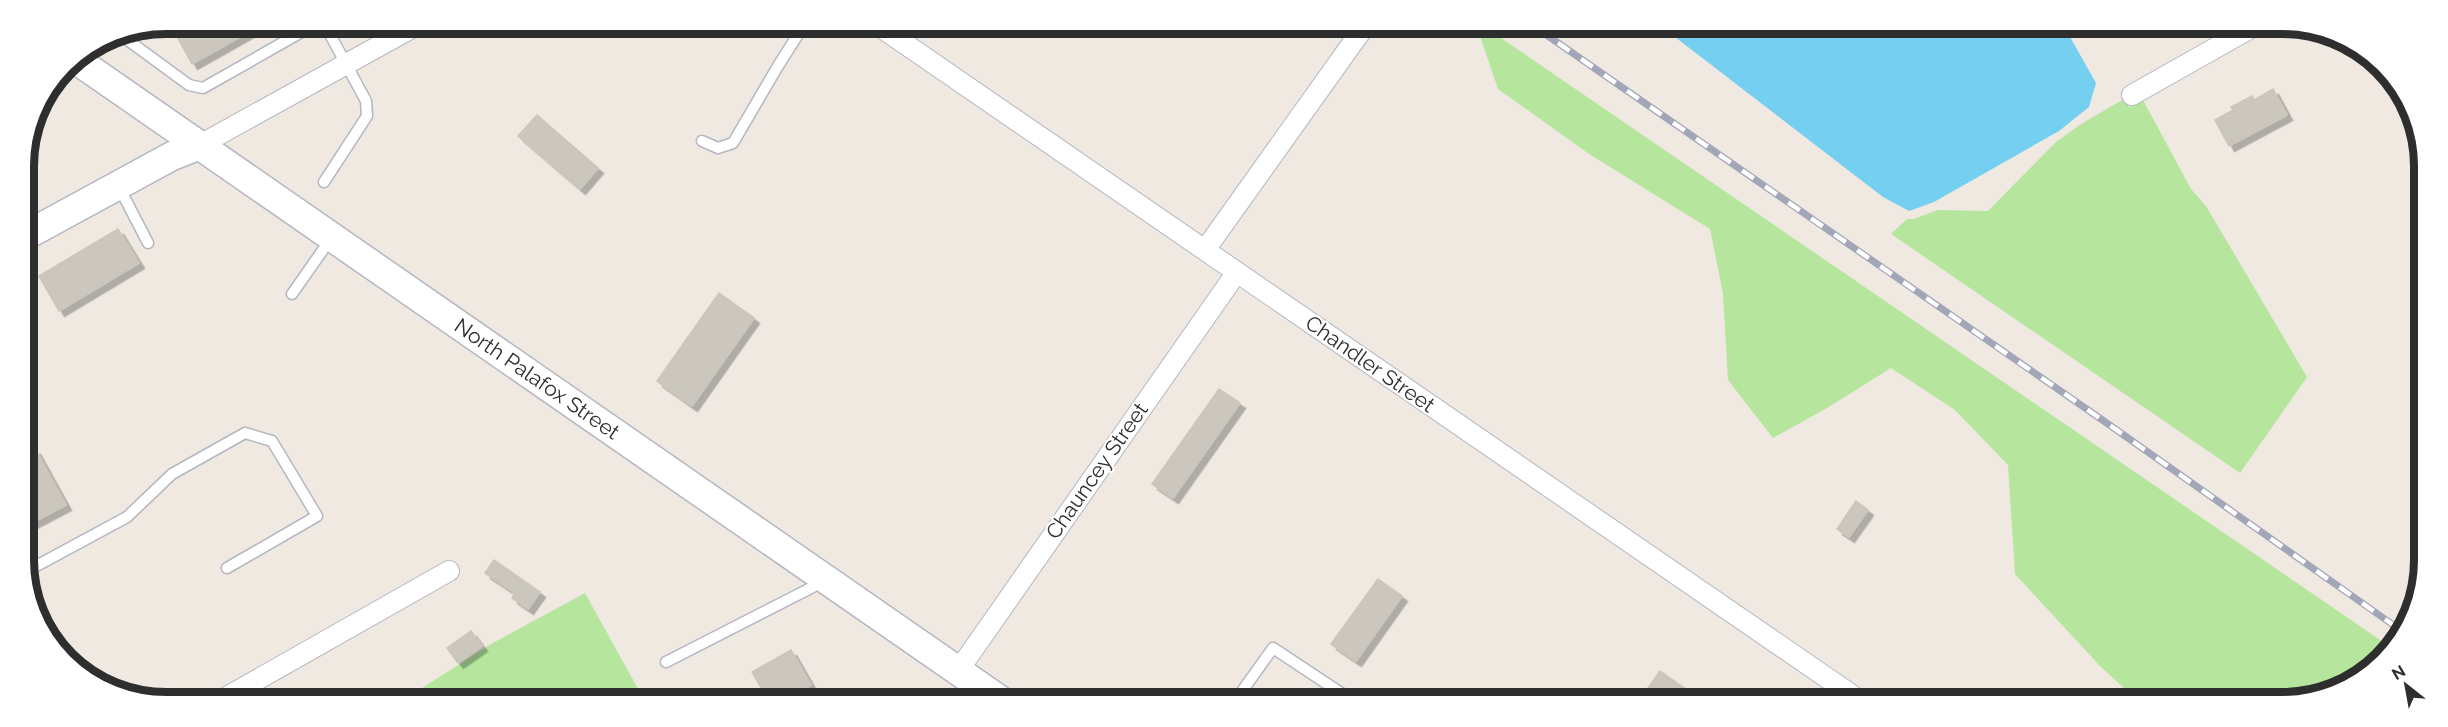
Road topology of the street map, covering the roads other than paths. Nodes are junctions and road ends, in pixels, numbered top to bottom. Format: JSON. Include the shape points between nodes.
{"nodes":[{"id":1,"x":298,"y":34,"type":"edge"},
{"id":2,"x":334,"y":34,"type":"edge"},
{"id":3,"x":401,"y":34,"type":"edge"},
{"id":4,"x":799,"y":34,"type":"edge"},
{"id":5,"x":891,"y":34,"type":"edge"},
{"id":6,"x":1359,"y":34,"type":"edge"},
{"id":7,"x":2240,"y":34,"type":"edge"},
{"id":8,"x":128,"y":40,"type":"edge"},
{"id":9,"x":83,"y":64,"type":"edge"},
{"id":10,"x":347,"y":64,"type":"junction"},
{"id":11,"x":2132,"y":94,"type":"dead end"},
{"id":12,"x":702,"y":141,"type":"dead end"},
{"id":13,"x":200,"y":145,"type":"junction"},
{"id":14,"x":324,"y":182,"type":"dead end"},
{"id":15,"x":118,"y":185,"type":"junction"},
{"id":16,"x":35,"y":231,"type":"edge"},
{"id":17,"x":332,"y":236,"type":"junction"},
{"id":18,"x":148,"y":243,"type":"dead end"},
{"id":19,"x":1205,"y":250,"type":"junction"},
{"id":20,"x":1237,"y":272,"type":"junction"},
{"id":21,"x":292,"y":294,"type":"dead end"},
{"id":22,"x":35,"y":567,"type":"edge"},
{"id":23,"x":227,"y":568,"type":"dead end"},
{"id":24,"x":449,"y":571,"type":"dead end"},
{"id":25,"x":823,"y":577,"type":"junction"},
{"id":26,"x":666,"y":662,"type":"dead end"},
{"id":27,"x":958,"y":670,"type":"junction"},
{"id":28,"x":236,"y":692,"type":"edge"},
{"id":29,"x":989,"y":692,"type":"edge"},
{"id":30,"x":1241,"y":692,"type":"edge"},
{"id":31,"x":1339,"y":692,"type":"edge"},
{"id":32,"x":1847,"y":692,"type":"edge"}],
"edges":[{"from":1,"to":8,"type":"lane","via":[[203,88],[189,85]]},
{"from":2,"to":10,"type":"lane"},
{"from":3,"to":10,"type":"street"},
{"from":4,"to":12,"type":"lane","via":[[733,143],[718,148]]},
{"from":5,"to":19,"type":"street","name":"Chandler Street"},
{"from":6,"to":19,"type":"street"},
{"from":7,"to":11,"type":"street"},
{"from":9,"to":13,"type":"main road","name":"North Palafox Street"},
{"from":10,"to":13,"type":"street"},
{"from":10,"to":14,"type":"lane","via":[[366,101],[366,116]]},
{"from":13,"to":15,"type":"main road"},
{"from":13,"to":17,"type":"main road","name":"North Palafox Street"},
{"from":15,"to":16,"type":"main road"},
{"from":15,"to":18,"type":"lane"},
{"from":17,"to":21,"type":"lane"},
{"from":17,"to":25,"type":"main road","name":"North Palafox Street"},
{"from":19,"to":20,"type":"street","name":"Chandler Street"},
{"from":20,"to":27,"type":"street","name":"Chauncey Street"},
{"from":20,"to":32,"type":"street","name":"Chandler Street"},
{"from":22,"to":23,"type":"lane","via":[[127,517],[172,474],[245,433],[272,441],[317,516]]},
{"from":24,"to":28,"type":"street"},
{"from":25,"to":26,"type":"lane","via":[[807,590]]},
{"from":25,"to":27,"type":"main road","name":"North Palafox Street"},
{"from":27,"to":29,"type":"main road","name":"North Palafox Street"},
{"from":30,"to":31,"type":"lane","via":[[1273,648]]}]}
